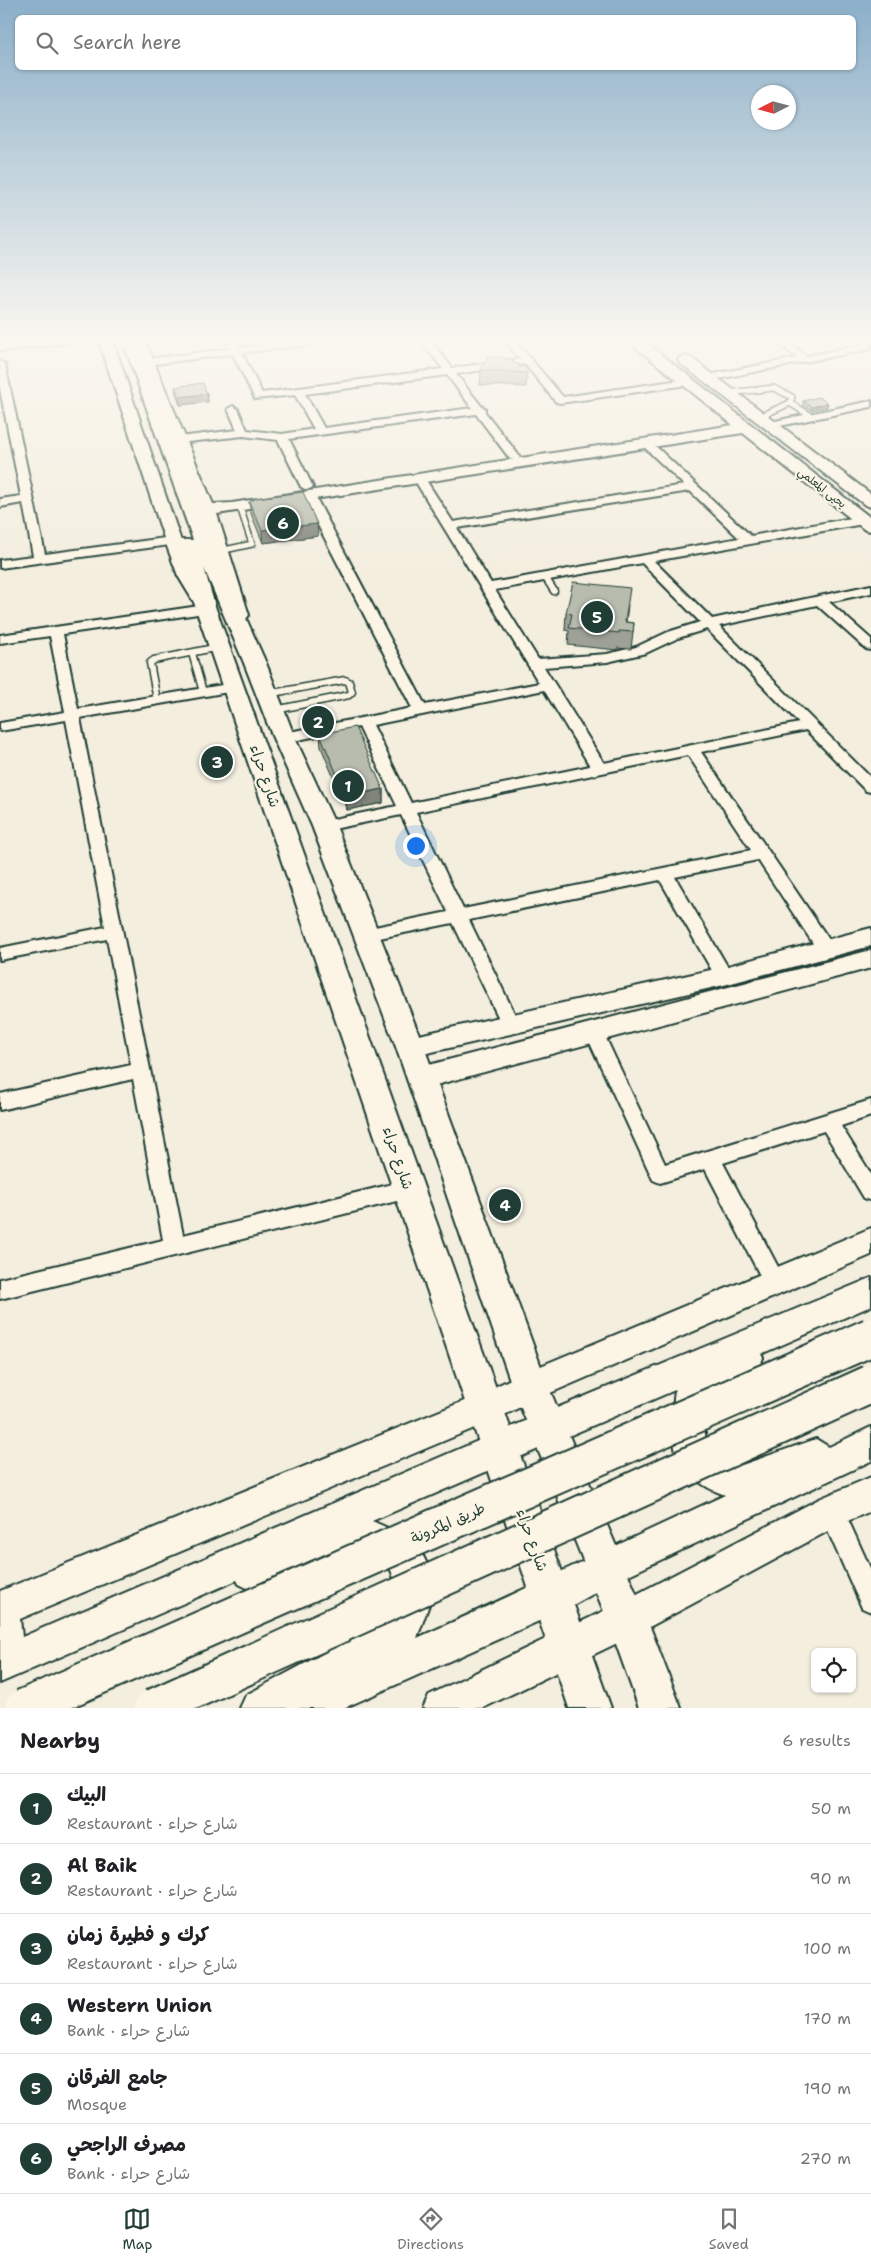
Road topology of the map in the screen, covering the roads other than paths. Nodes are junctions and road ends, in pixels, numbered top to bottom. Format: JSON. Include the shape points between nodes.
{"nodes":[{"id":1,"x":11,"y":418,"type":"edge"},
{"id":2,"x":132,"y":418,"type":"edge"},
{"id":3,"x":149,"y":418,"type":"edge"},
{"id":4,"x":158,"y":418,"type":"edge"},
{"id":5,"x":170,"y":418,"type":"edge"},
{"id":6,"x":237,"y":418,"type":"edge"},
{"id":7,"x":313,"y":418,"type":"edge"},
{"id":8,"x":424,"y":418,"type":"edge"},
{"id":9,"x":486,"y":418,"type":"edge"},
{"id":10,"x":733,"y":418,"type":"edge"},
{"id":11,"x":760,"y":418,"type":"edge"},
{"id":12,"x":769,"y":418,"type":"edge"},
{"id":13,"x":794,"y":418,"type":"edge"},
{"id":14,"x":764,"y":421,"type":"junction"},
{"id":15,"x":740,"y":423,"type":"junction"},
{"id":16,"x":711,"y":430,"type":"junction"},
{"id":17,"x":321,"y":432,"type":"junction"},
{"id":18,"x":243,"y":433,"type":"junction"},
{"id":19,"x":282,"y":437,"type":"junction"},
{"id":20,"x":179,"y":440,"type":"junction"},
{"id":21,"x":646,"y":444,"type":"junction"},
{"id":22,"x":514,"y":457,"type":"junction"},
{"id":23,"x":448,"y":471,"type":"junction"},
{"id":24,"x":420,"y":479,"type":"junction"},
{"id":25,"x":846,"y":483,"type":"junction"},
{"id":26,"x":693,"y":488,"type":"junction"},
{"id":27,"x":824,"y":489,"type":"junction"},
{"id":28,"x":308,"y":492,"type":"junction"},
{"id":29,"x":28,"y":499,"type":"junction"},
{"id":30,"x":871,"y":502,"type":"edge"},
{"id":31,"x":0,"y":503,"type":"edge"},
{"id":32,"x":240,"y":507,"type":"junction"},
{"id":33,"x":207,"y":508,"type":"junction"},
{"id":34,"x":867,"y":523,"type":"edge"},
{"id":35,"x":449,"y":526,"type":"junction"},
{"id":36,"x":173,"y":541,"type":"junction"},
{"id":37,"x":749,"y":541,"type":"junction"},
{"id":38,"x":40,"y":558,"type":"junction"},
{"id":39,"x":645,"y":560,"type":"junction"},
{"id":40,"x":210,"y":561,"type":"junction"},
{"id":41,"x":0,"y":564,"type":"edge"},
{"id":42,"x":545,"y":577,"type":"junction"},
{"id":43,"x":488,"y":587,"type":"junction"},
{"id":44,"x":871,"y":589,"type":"edge"},
{"id":45,"x":554,"y":591,"type":"dead end"},
{"id":46,"x":819,"y":600,"type":"junction"},
{"id":47,"x":206,"y":609,"type":"junction"},
{"id":48,"x":709,"y":624,"type":"junction"},
{"id":49,"x":56,"y":630,"type":"junction"},
{"id":50,"x":0,"y":638,"type":"edge"},
{"id":51,"x":871,"y":646,"type":"edge"},
{"id":52,"x":206,"y":650,"type":"junction"},
{"id":53,"x":535,"y":663,"type":"junction"},
{"id":54,"x":549,"y":685,"type":"junction"},
{"id":55,"x":234,"y":687,"type":"junction"},
{"id":56,"x":302,"y":688,"type":"junction"},
{"id":57,"x":203,"y":692,"type":"junction"},
{"id":58,"x":157,"y":700,"type":"junction"},
{"id":59,"x":270,"y":702,"type":"junction"},
{"id":60,"x":307,"y":704,"type":"junction"},
{"id":61,"x":421,"y":711,"type":"junction"},
{"id":62,"x":73,"y":714,"type":"junction"},
{"id":63,"x":364,"y":722,"type":"junction"},
{"id":64,"x":0,"y":726,"type":"edge"},
{"id":65,"x":809,"y":726,"type":"junction"},
{"id":66,"x":284,"y":738,"type":"junction"},
{"id":67,"x":692,"y":750,"type":"junction"},
{"id":68,"x":600,"y":769,"type":"junction"},
{"id":69,"x":871,"y":787,"type":"edge"},
{"id":70,"x":405,"y":809,"type":"junction"},
{"id":71,"x":324,"y":826,"type":"junction"},
{"id":72,"x":760,"y":854,"type":"junction"},
{"id":73,"x":664,"y":873,"type":"junction"},
{"id":74,"x":458,"y":917,"type":"junction"},
{"id":75,"x":115,"y":931,"type":"junction"},
{"id":76,"x":366,"y":935,"type":"junction"},
{"id":77,"x":871,"y":937,"type":"edge"},
{"id":78,"x":826,"y":949,"type":"junction"},
{"id":79,"x":0,"y":954,"type":"edge"},
{"id":80,"x":871,"y":959,"type":"edge"},
{"id":81,"x":774,"y":975,"type":"junction"},
{"id":82,"x":724,"y":976,"type":"junction"},
{"id":83,"x":511,"y":1025,"type":"junction"},
{"id":84,"x":594,"y":1032,"type":"junction"},
{"id":85,"x":410,"y":1047,"type":"junction"},
{"id":86,"x":141,"y":1070,"type":"junction"},
{"id":87,"x":421,"y":1078,"type":"junction"},
{"id":88,"x":0,"y":1102,"type":"edge"},
{"id":89,"x":871,"y":1108,"type":"edge"},
{"id":90,"x":828,"y":1121,"type":"junction"},
{"id":91,"x":710,"y":1159,"type":"junction"},
{"id":92,"x":409,"y":1189,"type":"junction"},
{"id":93,"x":871,"y":1192,"type":"edge"},
{"id":94,"x":871,"y":1241,"type":"edge"},
{"id":95,"x":175,"y":1246,"type":"junction"},
{"id":96,"x":774,"y":1282,"type":"junction"},
{"id":97,"x":0,"y":1289,"type":"edge"},
{"id":98,"x":871,"y":1292,"type":"edge"},
{"id":99,"x":841,"y":1305,"type":"junction"},
{"id":100,"x":871,"y":1337,"type":"edge"},
{"id":101,"x":871,"y":1384,"type":"edge"},
{"id":102,"x":530,"y":1386,"type":"junction"},
{"id":103,"x":486,"y":1408,"type":"junction"},
{"id":104,"x":548,"y":1428,"type":"junction"},
{"id":105,"x":871,"y":1438,"type":"edge"},
{"id":106,"x":871,"y":1444,"type":"edge"},
{"id":107,"x":499,"y":1449,"type":"junction"},
{"id":108,"x":871,"y":1494,"type":"edge"},
{"id":109,"x":831,"y":1511,"type":"junction"},
{"id":110,"x":606,"y":1568,"type":"junction"},
{"id":111,"x":553,"y":1596,"type":"junction"},
{"id":112,"x":871,"y":1599,"type":"edge"},
{"id":113,"x":0,"y":1609,"type":"edge"},
{"id":114,"x":627,"y":1619,"type":"junction"},
{"id":115,"x":52,"y":1643,"type":"junction"},
{"id":116,"x":569,"y":1647,"type":"junction"},
{"id":117,"x":4,"y":1664,"type":"edge"},
{"id":118,"x":24,"y":1708,"type":"edge"},
{"id":119,"x":153,"y":1708,"type":"edge"},
{"id":120,"x":259,"y":1708,"type":"edge"},
{"id":121,"x":301,"y":1708,"type":"edge"},
{"id":122,"x":442,"y":1708,"type":"edge"},
{"id":123,"x":590,"y":1708,"type":"edge"},
{"id":124,"x":660,"y":1708,"type":"edge"}],
"edges":[{"from":1,"to":29,"type":"street"},
{"from":2,"to":36,"type":"main road","name":"شارع حراء"},
{"from":3,"to":40,"type":"main road","name":"شارع حراء"},
{"from":4,"to":40,"type":"main road","name":"شارع حراء"},
{"from":5,"to":20,"type":"main road","name":"شارع حراء"},
{"from":6,"to":18,"type":"street"},
{"from":7,"to":17,"type":"street"},
{"from":8,"to":17,"type":"street"},
{"from":9,"to":22,"type":"street"},
{"from":10,"to":15,"type":"main road","name":"يحيى المعلمي"},
{"from":11,"to":14,"type":"main road","name":"يحيى المعلمي"},
{"from":12,"to":14,"type":"lane"},
{"from":13,"to":14,"type":"street"},
{"from":14,"to":25,"type":"main road","name":"يحيى المعلمي"},
{"from":15,"to":16,"type":"main road"},
{"from":15,"to":27,"type":"main road","name":"يحيى المعلمي"},
{"from":16,"to":21,"type":"main road"},
{"from":16,"to":22,"type":"main road"},
{"from":17,"to":19,"type":"street"},
{"from":18,"to":19,"type":"street"},
{"from":18,"to":20,"type":"street"},
{"from":19,"to":28,"type":"street"},
{"from":20,"to":33,"type":"main road","name":"شارع حراء"},
{"from":21,"to":23,"type":"main road"},
{"from":21,"to":26,"type":"street"},
{"from":22,"to":23,"type":"main road"},
{"from":23,"to":24,"type":"main road"},
{"from":23,"to":28,"type":"main road"},
{"from":24,"to":28,"type":"main road"},
{"from":24,"to":35,"type":"street"},
{"from":25,"to":27,"type":"main road"},
{"from":25,"to":30,"type":"main road","name":"يحيى المعلمي"},
{"from":26,"to":35,"type":"street"},
{"from":26,"to":37,"type":"street"},
{"from":27,"to":34,"type":"main road","name":"يحيى المعلمي"},
{"from":28,"to":32,"type":"main road"},
{"from":28,"to":33,"type":"main road","via":[[228,499]]},
{"from":28,"to":61,"type":"street"},
{"from":29,"to":31,"type":"street"},
{"from":29,"to":38,"type":"street"},
{"from":32,"to":33,"type":"main road"},
{"from":32,"to":40,"type":"lane","via":[[252,544]]},
{"from":33,"to":40,"type":"main road","name":"شارع حراء"},
{"from":34,"to":37,"type":"street"},
{"from":35,"to":43,"type":"street"},
{"from":36,"to":38,"type":"street"},
{"from":36,"to":47,"type":"main road","name":"شارع حراء","via":[[187,576]]},
{"from":37,"to":39,"type":"street"},
{"from":38,"to":41,"type":"street"},
{"from":39,"to":42,"type":"street"},
{"from":39,"to":48,"type":"street"},
{"from":40,"to":47,"type":"main road","name":"شارع حراء"},
{"from":40,"to":59,"type":"main road","name":"شارع حراء"},
{"from":42,"to":43,"type":"street"},
{"from":42,"to":45,"type":"lane"},
{"from":43,"to":53,"type":"street"},
{"from":44,"to":46,"type":"street"},
{"from":46,"to":48,"type":"street"},
{"from":46,"to":51,"type":"street"},
{"from":47,"to":49,"type":"street"},
{"from":47,"to":52,"type":"main road","name":"شارع حراء"},
{"from":48,"to":53,"type":"street","via":[[673,635],[641,650],[608,658]]},
{"from":48,"to":65,"type":"street"},
{"from":49,"to":50,"type":"street"},
{"from":49,"to":62,"type":"street"},
{"from":52,"to":55,"type":"main road","name":"شارع حراء"},
{"from":52,"to":57,"type":"lane"},
{"from":52,"to":58,"type":"lane","via":[[150,663]]},
{"from":53,"to":54,"type":"street"},
{"from":54,"to":61,"type":"street"},
{"from":54,"to":68,"type":"street"},
{"from":55,"to":57,"type":"street"},
{"from":55,"to":92,"type":"main road","name":"شارع حراء"},
{"from":56,"to":59,"type":"lane"},
{"from":56,"to":60,"type":"lane"},
{"from":56,"to":60,"type":"lane","via":[[349,682],[352,692],[349,695]]},
{"from":57,"to":58,"type":"street"},
{"from":58,"to":62,"type":"street"},
{"from":59,"to":60,"type":"lane"},
{"from":59,"to":66,"type":"main road","name":"شارع حراء"},
{"from":61,"to":63,"type":"street"},
{"from":62,"to":64,"type":"street"},
{"from":62,"to":75,"type":"street"},
{"from":63,"to":66,"type":"street"},
{"from":63,"to":70,"type":"street"},
{"from":65,"to":67,"type":"street"},
{"from":65,"to":69,"type":"street"},
{"from":66,"to":71,"type":"main road","name":"شارع حراء"},
{"from":67,"to":68,"type":"street"},
{"from":67,"to":72,"type":"street"},
{"from":68,"to":70,"type":"street"},
{"from":70,"to":71,"type":"street"},
{"from":70,"to":74,"type":"street"},
{"from":71,"to":76,"type":"main road","name":"شارع حراء"},
{"from":72,"to":73,"type":"street"},
{"from":72,"to":78,"type":"street"},
{"from":73,"to":74,"type":"street"},
{"from":73,"to":82,"type":"street"},
{"from":74,"to":76,"type":"street"},
{"from":74,"to":83,"type":"street"},
{"from":75,"to":79,"type":"street"},
{"from":75,"to":86,"type":"street"},
{"from":76,"to":85,"type":"main road","name":"شارع حراء"},
{"from":77,"to":78,"type":"main road"},
{"from":78,"to":81,"type":"main road"},
{"from":80,"to":81,"type":"main road"},
{"from":81,"to":82,"type":"main road"},
{"from":81,"to":84,"type":"main road"},
{"from":82,"to":83,"type":"main road"},
{"from":83,"to":85,"type":"main road"},
{"from":84,"to":87,"type":"main road"},
{"from":84,"to":91,"type":"street","via":[[660,1174]]},
{"from":85,"to":87,"type":"main road","name":"شارع حراء"},
{"from":86,"to":88,"type":"street"},
{"from":86,"to":95,"type":"street"},
{"from":87,"to":102,"type":"main road","name":"شارع حراء"},
{"from":89,"to":90,"type":"street"},
{"from":90,"to":91,"type":"street"},
{"from":90,"to":93,"type":"street"},
{"from":91,"to":96,"type":"street"},
{"from":92,"to":95,"type":"street"},
{"from":92,"to":103,"type":"main road","name":"شارع حراء"},
{"from":94,"to":96,"type":"main road"},
{"from":95,"to":97,"type":"street"},
{"from":96,"to":102,"type":"main road"},
{"from":98,"to":99,"type":"main road"},
{"from":99,"to":104,"type":"main road"},
{"from":99,"to":105,"type":"main road","via":[[691,1390],[687,1425],[692,1452],[714,1474],[739,1483]]},
{"from":100,"to":118,"type":"main road","name":"طريق المكرونة","bridge":true},
{"from":101,"to":119,"type":"main road","bridge":true},
{"from":102,"to":103,"type":"main road"},
{"from":102,"to":104,"type":"main road","name":"شارع حراء"},
{"from":103,"to":107,"type":"main road","name":"شارع حراء"},
{"from":103,"to":113,"type":"main road"},
{"from":104,"to":107,"type":"main road"},
{"from":104,"to":110,"type":"main road","name":"شارع حراء"},
{"from":106,"to":110,"type":"main road"},
{"from":107,"to":111,"type":"main road","name":"شارع حراء"},
{"from":107,"to":115,"type":"main road"},
{"from":108,"to":109,"type":"main road"},
{"from":109,"to":112,"type":"street"},
{"from":109,"to":114,"type":"main road"},
{"from":110,"to":111,"type":"main road"},
{"from":110,"to":114,"type":"main road","name":"شارع حراء"},
{"from":111,"to":116,"type":"main road","name":"شارع حراء"},
{"from":111,"to":121,"type":"main road"},
{"from":113,"to":117,"type":"main road"},
{"from":114,"to":116,"type":"main road"},
{"from":114,"to":124,"type":"main road","name":"شارع حراء"},
{"from":115,"to":117,"type":"main road"},
{"from":115,"to":120,"type":"main road","via":[[358,1533],[396,1549],[409,1564],[413,1599],[402,1631]]},
{"from":116,"to":122,"type":"main road"},
{"from":116,"to":123,"type":"main road","name":"شارع حراء"}]}
